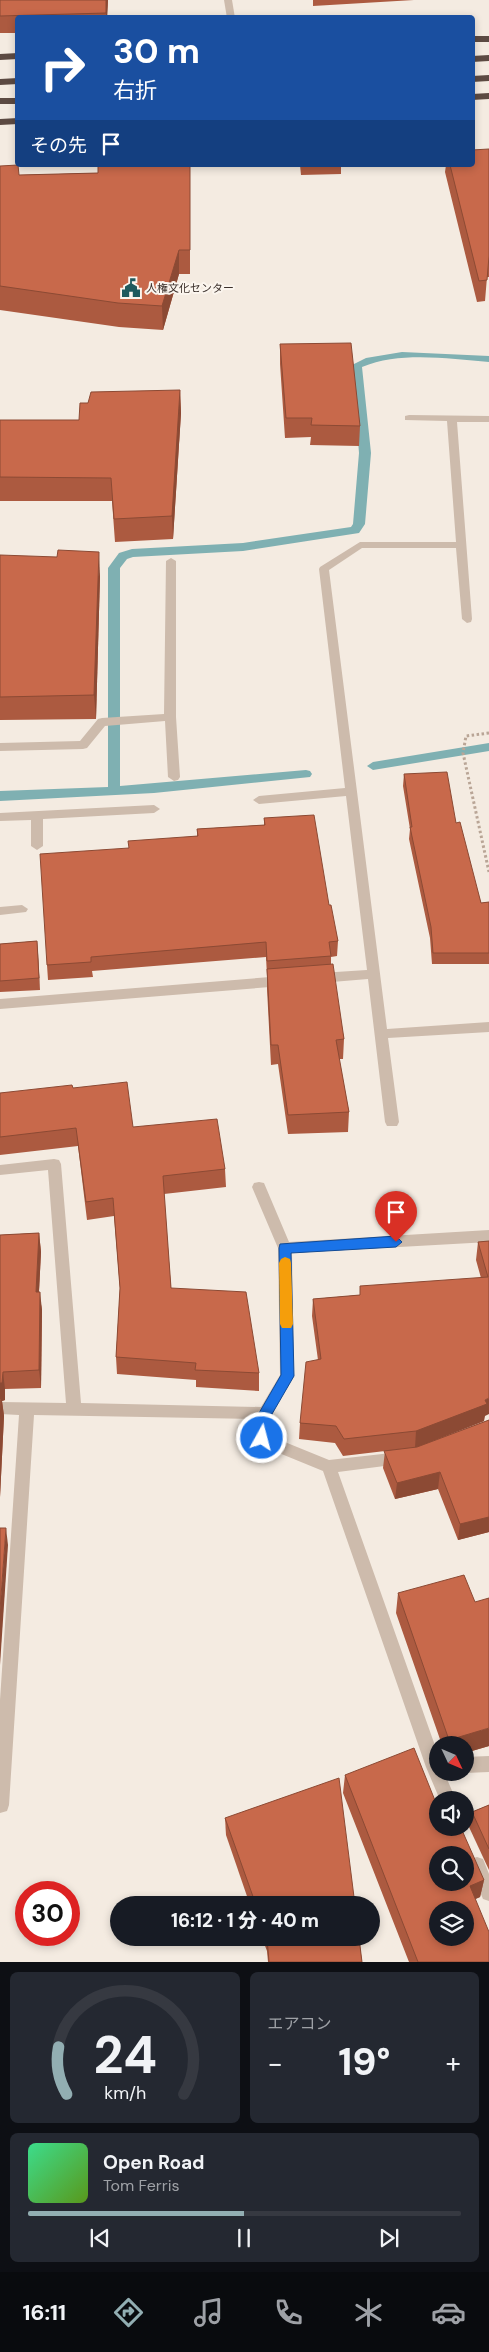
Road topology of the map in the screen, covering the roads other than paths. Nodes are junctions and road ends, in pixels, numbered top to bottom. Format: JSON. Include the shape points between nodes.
{"nodes":[{"id":1,"x":228,"y":0,"type":"edge"},
{"id":2,"x":230,"y":15,"type":"edge"},
{"id":3,"x":475,"y":39,"type":"edge"},
{"id":4,"x":489,"y":39,"type":"edge"},
{"id":5,"x":15,"y":56,"type":"edge"},
{"id":6,"x":0,"y":57,"type":"edge"},
{"id":7,"x":489,"y":58,"type":"edge"},
{"id":8,"x":475,"y":59,"type":"edge"},
{"id":9,"x":489,"y":78,"type":"edge"},
{"id":10,"x":475,"y":79,"type":"edge"},
{"id":11,"x":15,"y":81,"type":"edge"},
{"id":12,"x":0,"y":82,"type":"edge"},
{"id":13,"x":489,"y":96,"type":"edge"},
{"id":14,"x":475,"y":97,"type":"edge"},
{"id":15,"x":0,"y":101,"type":"edge"},
{"id":16,"x":15,"y":101,"type":"edge"},
{"id":17,"x":15,"y":121,"type":"edge"},
{"id":18,"x":0,"y":122,"type":"edge"},
{"id":19,"x":409,"y":418,"type":"dead end"},
{"id":20,"x":452,"y":419,"type":"junction"},
{"id":21,"x":489,"y":419,"type":"edge"},
{"id":22,"x":461,"y":545,"type":"junction"},
{"id":23,"x":171,"y":561,"type":"dead end"},
{"id":24,"x":467,"y":619,"type":"dead end"},
{"id":25,"x":170,"y":717,"type":"junction"},
{"id":26,"x":0,"y":746,"type":"edge"},
{"id":27,"x":174,"y":777,"type":"dead end"},
{"id":28,"x":352,"y":791,"type":"junction"},
{"id":29,"x":259,"y":800,"type":"dead end"},
{"id":30,"x":154,"y":809,"type":"dead end"},
{"id":31,"x":38,"y":816,"type":"junction"},
{"id":32,"x":0,"y":817,"type":"edge"},
{"id":33,"x":37,"y":846,"type":"dead end"},
{"id":34,"x":22,"y":909,"type":"dead end"},
{"id":35,"x":0,"y":911,"type":"edge"},
{"id":36,"x":375,"y":974,"type":"junction"},
{"id":37,"x":0,"y":1004,"type":"edge"},
{"id":38,"x":489,"y":1026,"type":"edge"},
{"id":39,"x":382,"y":1034,"type":"junction"},
{"id":40,"x":392,"y":1122,"type":"dead end"},
{"id":41,"x":0,"y":1170,"type":"edge"},
{"id":42,"x":259,"y":1187,"type":"dead end"},
{"id":43,"x":489,"y":1236,"type":"edge"},
{"id":44,"x":285,"y":1248,"type":"junction"},
{"id":45,"x":0,"y":1408,"type":"edge"},
{"id":46,"x":27,"y":1408,"type":"junction"},
{"id":47,"x":74,"y":1409,"type":"junction"},
{"id":48,"x":265,"y":1413,"type":"junction"},
{"id":49,"x":415,"y":1456,"type":"edge"},
{"id":50,"x":329,"y":1467,"type":"junction"},
{"id":51,"x":6,"y":1631,"type":"edge"},
{"id":52,"x":429,"y":1747,"type":"edge"},
{"id":53,"x":489,"y":1764,"type":"edge"},
{"id":54,"x":474,"y":1765,"type":"edge"},
{"id":55,"x":1,"y":1805,"type":"edge"},
{"id":56,"x":474,"y":1859,"type":"edge"},
{"id":57,"x":489,"y":1893,"type":"edge"}],
"edges":[{"from":1,"to":2,"type":"street"},
{"from":3,"to":4,"type":"highway"},
{"from":5,"to":6,"type":"highway"},
{"from":7,"to":8,"type":"highway"},
{"from":9,"to":10,"type":"highway"},
{"from":11,"to":12,"type":"highway"},
{"from":13,"to":14,"type":"highway"},
{"from":15,"to":16,"type":"highway"},
{"from":17,"to":18,"type":"highway"},
{"from":19,"to":20,"type":"street"},
{"from":20,"to":21,"type":"street"},
{"from":20,"to":22,"type":"street"},
{"from":22,"to":24,"type":"street"},
{"from":22,"to":28,"type":"street","via":[[360,545],[324,570]]},
{"from":23,"to":25,"type":"street"},
{"from":25,"to":26,"type":"street","via":[[102,722],[83,744]]},
{"from":25,"to":27,"type":"street"},
{"from":28,"to":29,"type":"street"},
{"from":28,"to":36,"type":"street"},
{"from":30,"to":31,"type":"street"},
{"from":31,"to":32,"type":"street"},
{"from":31,"to":33,"type":"street"},
{"from":34,"to":35,"type":"street"},
{"from":36,"to":37,"type":"street"},
{"from":36,"to":39,"type":"street"},
{"from":38,"to":39,"type":"street"},
{"from":39,"to":40,"type":"street"},
{"from":41,"to":47,"type":"street","via":[[54,1164]]},
{"from":42,"to":44,"type":"street"},
{"from":43,"to":44,"type":"street"},
{"from":44,"to":48,"type":"street","via":[[287,1376]]},
{"from":45,"to":46,"type":"street"},
{"from":46,"to":47,"type":"street"},
{"from":46,"to":51,"type":"street"},
{"from":47,"to":48,"type":"street"},
{"from":48,"to":50,"type":"street","via":[[262,1438]]},
{"from":49,"to":50,"type":"street"},
{"from":50,"to":52,"type":"street"},
{"from":51,"to":55,"type":"street"},
{"from":53,"to":54,"type":"street"},
{"from":56,"to":57,"type":"street"}]}
